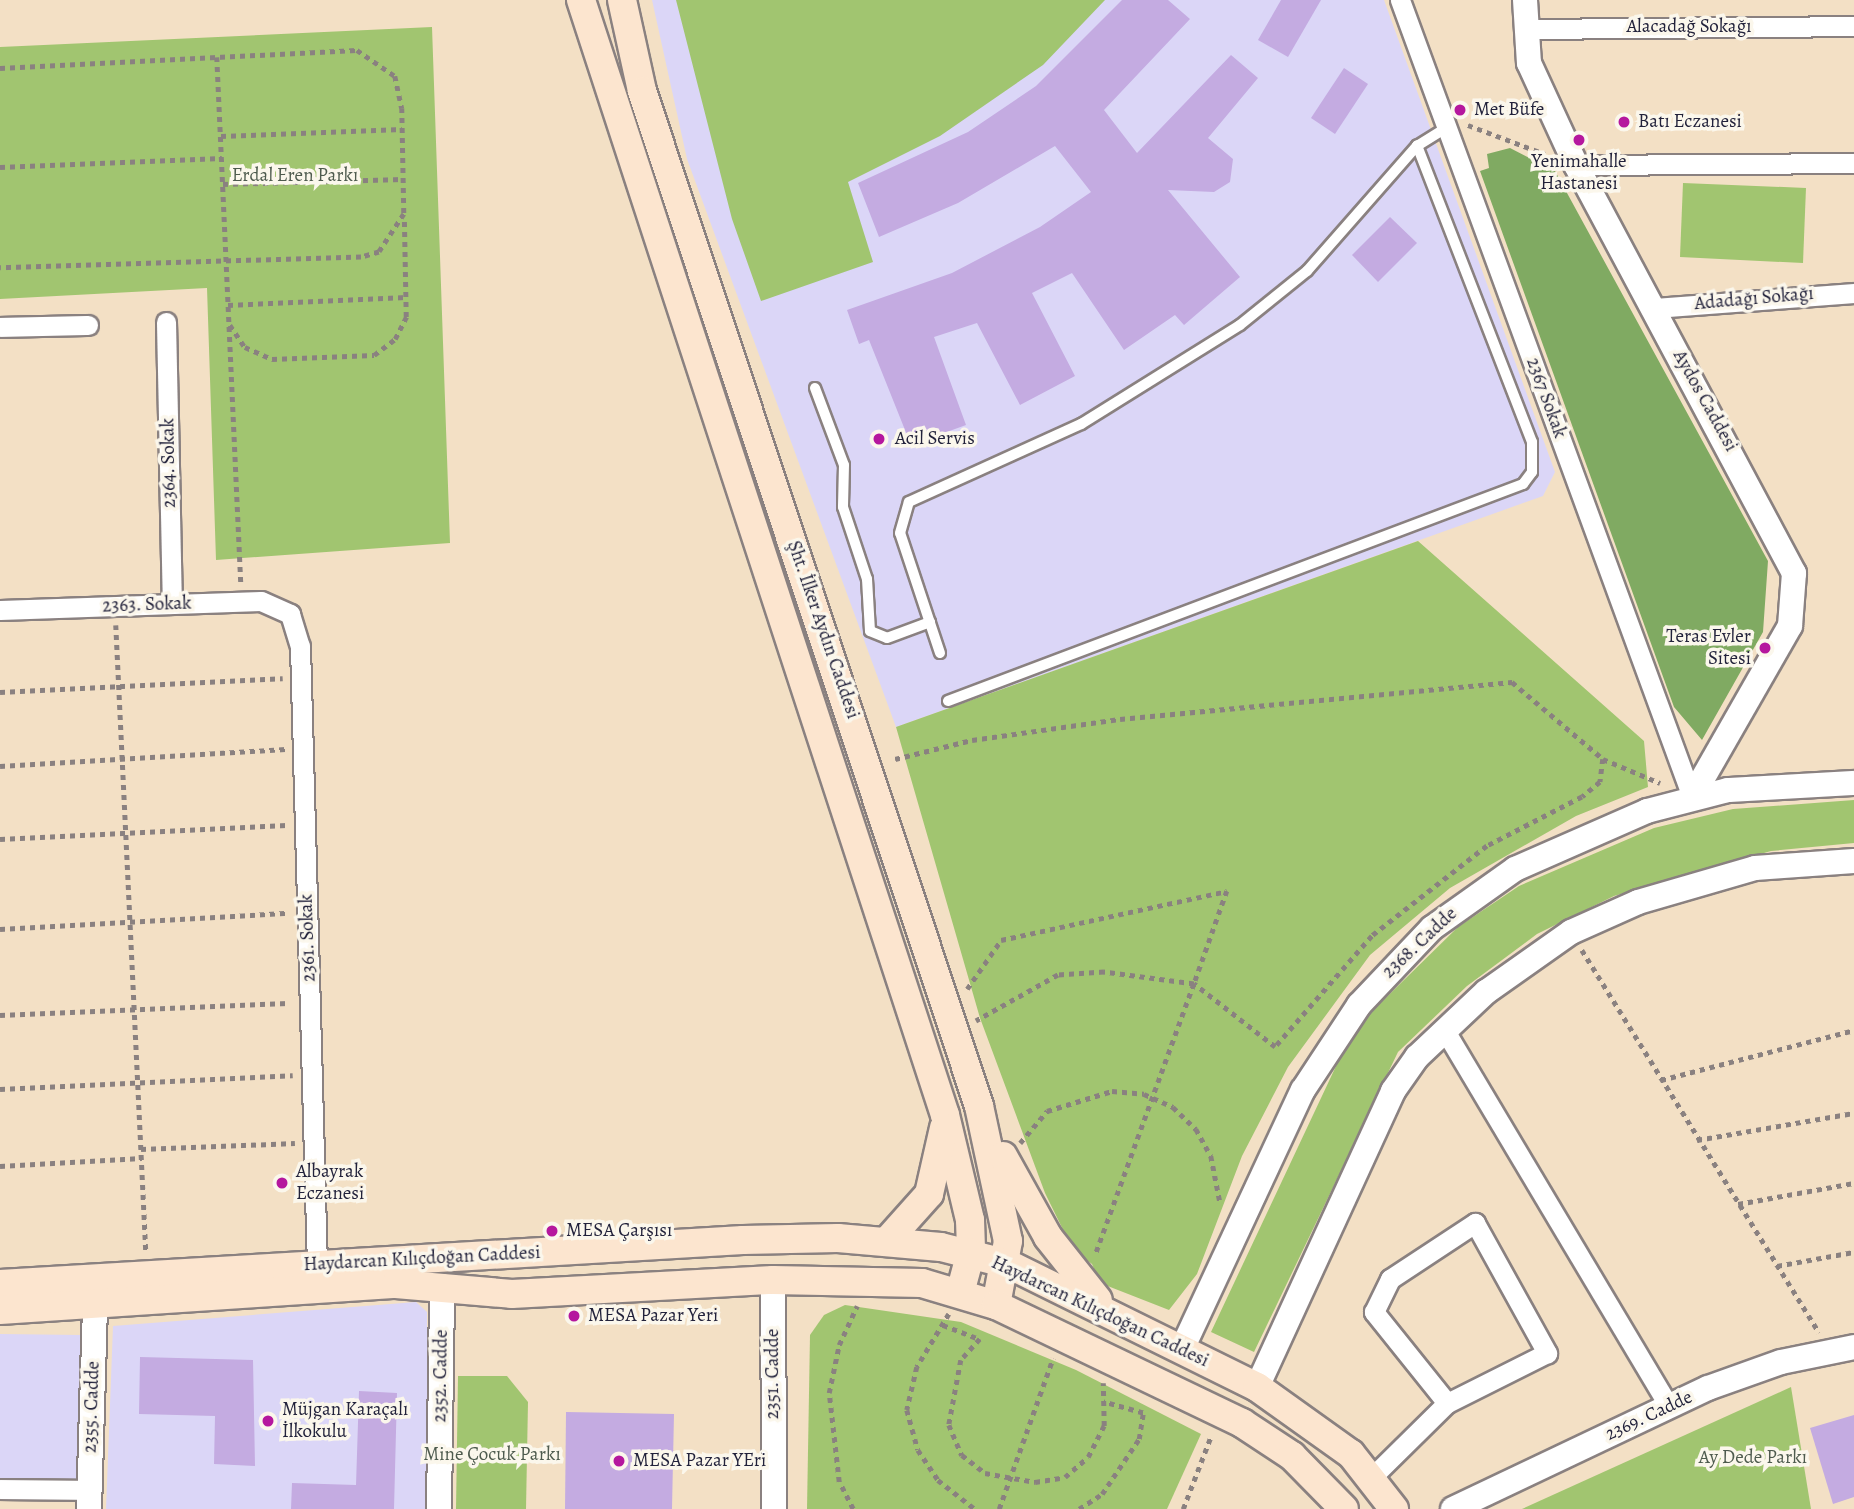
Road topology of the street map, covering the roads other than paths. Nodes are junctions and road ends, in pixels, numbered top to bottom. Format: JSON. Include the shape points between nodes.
{"nodes":[{"id":1,"x":581,"y":0,"type":"edge"},
{"id":2,"x":622,"y":0,"type":"edge"},
{"id":3,"x":1401,"y":0,"type":"edge"},
{"id":4,"x":1525,"y":0,"type":"edge"},
{"id":5,"x":1854,"y":26,"type":"edge"},
{"id":6,"x":1525,"y":29,"type":"junction"},
{"id":7,"x":1445,"y":121,"type":"junction"},
{"id":8,"x":1418,"y":146,"type":"junction"},
{"id":9,"x":1854,"y":163,"type":"edge"},
{"id":10,"x":1576,"y":165,"type":"junction"},
{"id":11,"x":1854,"y":293,"type":"edge"},
{"id":12,"x":1654,"y":308,"type":"junction"},
{"id":13,"x":166,"y":322,"type":"dead end"},
{"id":14,"x":88,"y":324,"type":"dead end"},
{"id":15,"x":0,"y":327,"type":"edge"},
{"id":16,"x":815,"y":388,"type":"dead end"},
{"id":17,"x":751,"y":417,"type":"junction"},
{"id":18,"x":719,"y":427,"type":"junction"},
{"id":19,"x":172,"y":604,"type":"junction"},
{"id":20,"x":0,"y":610,"type":"edge"},
{"id":21,"x":290,"y":614,"type":"joint"},
{"id":22,"x":930,"y":622,"type":"junction"},
{"id":23,"x":940,"y":653,"type":"dead end"},
{"id":24,"x":948,"y":701,"type":"dead end"},
{"id":25,"x":1854,"y":783,"type":"edge"},
{"id":26,"x":1692,"y":797,"type":"junction"},
{"id":27,"x":1854,"y":861,"type":"edge"},
{"id":28,"x":1444,"y":1029,"type":"junction"},
{"id":29,"x":979,"y":1106,"type":"junction"},
{"id":30,"x":945,"y":1115,"type":"junction"},
{"id":31,"x":772,"y":1239,"type":"junction"},
{"id":32,"x":887,"y":1241,"type":"junction"},
{"id":33,"x":971,"y":1252,"type":"junction"},
{"id":34,"x":1008,"y":1264,"type":"junction"},
{"id":35,"x":317,"y":1265,"type":"junction"},
{"id":36,"x":773,"y":1280,"type":"junction"},
{"id":37,"x":0,"y":1284,"type":"edge"},
{"id":38,"x":442,"y":1286,"type":"junction"},
{"id":39,"x":957,"y":1300,"type":"junction"},
{"id":40,"x":94,"y":1304,"type":"junction"},
{"id":41,"x":996,"y":1304,"type":"junction"},
{"id":42,"x":0,"y":1310,"type":"edge"},
{"id":43,"x":1112,"y":1314,"type":"junction"},
{"id":44,"x":1182,"y":1349,"type":"junction"},
{"id":45,"x":1842,"y":1349,"type":"edge"},
{"id":46,"x":1256,"y":1387,"type":"junction"},
{"id":47,"x":1447,"y":1403,"type":"junction"},
{"id":48,"x":1669,"y":1406,"type":"junction"},
{"id":49,"x":1372,"y":1477,"type":"junction"},
{"id":50,"x":0,"y":1489,"type":"edge"},
{"id":51,"x":89,"y":1499,"type":"edge"},
{"id":52,"x":439,"y":1509,"type":"edge"},
{"id":53,"x":774,"y":1509,"type":"edge"},
{"id":54,"x":1344,"y":1509,"type":"edge"},
{"id":55,"x":1394,"y":1509,"type":"edge"},
{"id":56,"x":1453,"y":1509,"type":"edge"}],
"edges":[{"from":1,"to":18,"type":"main road","name":"Şht. İlker Aydın Caddesi"},
{"from":2,"to":17,"type":"main road","name":"Şht. İlker Aydın Caddesi","via":[[642,91]]},
{"from":3,"to":7,"type":"street","name":"2367 Sokak"},
{"from":4,"to":6,"type":"street","name":"Aydos Caddesi"},
{"from":5,"to":6,"type":"street","name":"Alacadağ Sokağı"},
{"from":6,"to":10,"type":"street","name":"Aydos Caddesi","via":[[1529,63]]},
{"from":7,"to":8,"type":"lane"},
{"from":7,"to":26,"type":"street","name":"2367 Sokak"},
{"from":8,"to":22,"type":"lane","via":[[1307,271],[1240,324],[1081,424],[909,502],[900,533]]},
{"from":8,"to":24,"type":"lane","via":[[1532,442],[1532,472],[1523,484]]},
{"from":9,"to":10,"type":"street"},
{"from":10,"to":12,"type":"street","name":"Aydos Caddesi"},
{"from":11,"to":12,"type":"street","name":"Adadağı Sokağı"},
{"from":12,"to":26,"type":"street","name":"Aydos Caddesi","via":[[1788,553],[1796,594],[1790,626]]},
{"from":13,"to":19,"type":"street","name":"2364. Sokak"},
{"from":14,"to":15,"type":"street"},
{"from":16,"to":22,"type":"lane","via":[[844,465],[843,508],[867,579],[870,631],[887,638]]},
{"from":17,"to":18,"type":"main road"},
{"from":17,"to":29,"type":"main road","name":"Şht. İlker Aydın Caddesi"},
{"from":18,"to":30,"type":"main road","name":"Şht. İlker Aydın Caddesi"},
{"from":19,"to":20,"type":"street","name":"2363. Sokak"},
{"from":19,"to":21,"type":"street","name":"2363. Sokak","via":[[277,604]]},
{"from":21,"to":35,"type":"street","name":"2361. Sokak","via":[[301,677]]},
{"from":22,"to":23,"type":"lane"},
{"from":25,"to":26,"type":"street","name":"2368. Cadde"},
{"from":26,"to":44,"type":"street","name":"2368. Cadde","via":[[1515,869],[1459,906],[1388,970],[1303,1090]]},
{"from":27,"to":28,"type":"street","via":[[1792,862],[1719,876],[1571,932]]},
{"from":28,"to":46,"type":"street","via":[[1394,1091]]},
{"from":28,"to":48,"type":"street"},
{"from":29,"to":34,"type":"main road","name":"Şht. İlker Aydın Caddesi","via":[[1004,1213]]},
{"from":29,"to":43,"type":"main road","via":[[1048,1237]]},
{"from":30,"to":32,"type":"main road","via":[[929,1194]]},
{"from":30,"to":33,"type":"main road","name":"Şht. İlker Aydın Caddesi","via":[[966,1190]]},
{"from":31,"to":32,"type":"main road","name":"Haydarcan Kılıçdoğan Caddesi"},
{"from":31,"to":35,"type":"main road","name":"Haydarcan Kılıçdoğan Caddesi"},
{"from":31,"to":36,"type":"main road"},
{"from":32,"to":33,"type":"main road","name":"Haydarcan Kılıçdoğan Caddesi"},
{"from":33,"to":34,"type":"main road","name":"Haydarcan Kılıçdoğan Caddesi"},
{"from":33,"to":39,"type":"main road","name":"Şht. İlker Aydın Caddesi"},
{"from":34,"to":41,"type":"main road"},
{"from":34,"to":43,"type":"main road","name":"Haydarcan Kılıçdoğan Caddesi"},
{"from":35,"to":37,"type":"main road","name":"Haydarcan Kılıçdoğan Caddesi"},
{"from":36,"to":38,"type":"main road","name":"Haydarcan Kılıçdoğan Caddesi","via":[[512,1294]]},
{"from":36,"to":39,"type":"main road","name":"Haydarcan Kılıçdoğan Caddesi","via":[[922,1283]]},
{"from":36,"to":53,"type":"street","name":"2351. Cadde"},
{"from":38,"to":40,"type":"main road","name":"Haydarcan Kılıçdoğan Caddesi"},
{"from":38,"to":52,"type":"street","name":"2352. Cadde"},
{"from":39,"to":41,"type":"main road","name":"Haydarcan Kılıçdoğan Caddesi"},
{"from":40,"to":42,"type":"main road","name":"Haydarcan Kılıçdoğan Caddesi"},
{"from":40,"to":51,"type":"street","name":"2355. Cadde"},
{"from":41,"to":54,"type":"main road","name":"Haydarcan Kılıçdoğan Caddesi","via":[[1220,1412],[1292,1456]]},
{"from":43,"to":44,"type":"main road","name":"Haydarcan Kılıçdoğan Caddesi"},
{"from":44,"to":46,"type":"main road","name":"Haydarcan Kılıçdoğan Caddesi"},
{"from":45,"to":48,"type":"street","name":"2369. Cadde","via":[[1744,1374]]},
{"from":46,"to":49,"type":"main road","name":"Haydarcan Kılıçdoğan Caddesi","via":[[1322,1430]]},
{"from":47,"to":47,"type":"street","via":[[1546,1353],[1475,1223],[1390,1279],[1374,1312]]},
{"from":47,"to":49,"type":"street"},
{"from":48,"to":56,"type":"street","name":"2369. Cadde"},
{"from":49,"to":55,"type":"main road","name":"Haydarcan Kılıçdoğan Caddesi"},
{"from":50,"to":51,"type":"street"}]}
